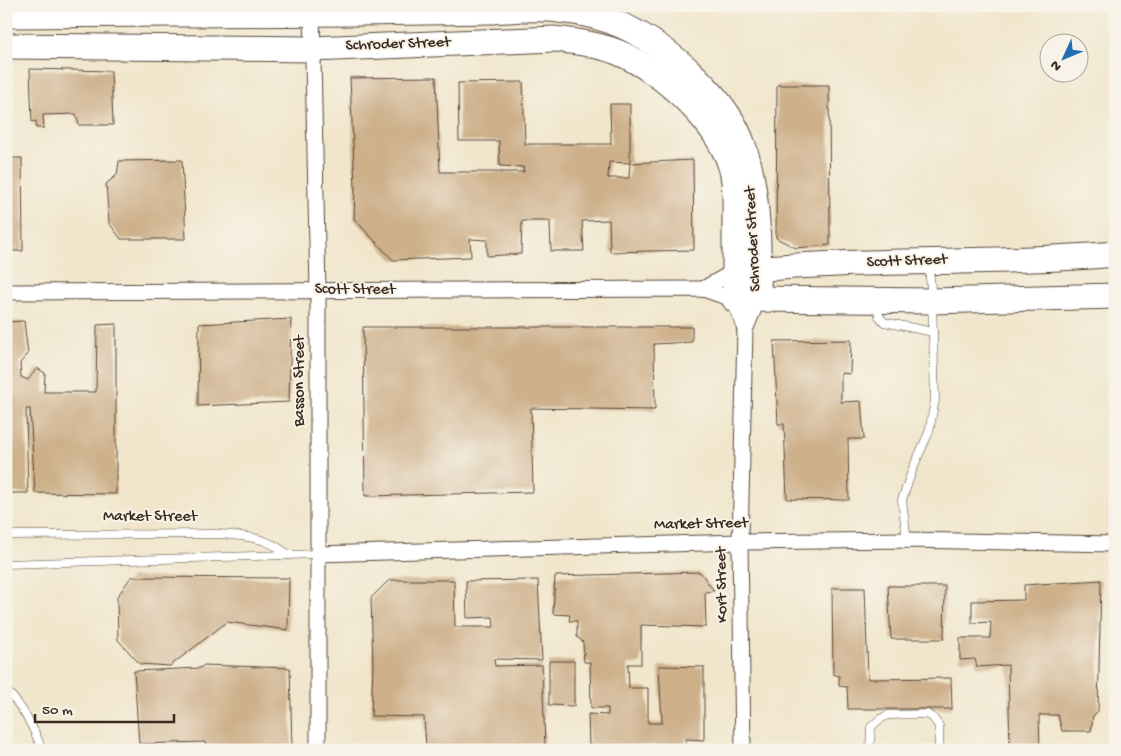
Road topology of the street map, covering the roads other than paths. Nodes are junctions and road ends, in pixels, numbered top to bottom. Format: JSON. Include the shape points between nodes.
{"nodes":[{"id":1,"x":312,"y":13,"type":"junction"},
{"id":2,"x":6,"y":15,"type":"edge"},
{"id":3,"x":6,"y":46,"type":"edge"},
{"id":4,"x":312,"y":49,"type":"junction"},
{"id":5,"x":1115,"y":254,"type":"edge"},
{"id":6,"x":928,"y":261,"type":"junction"},
{"id":7,"x":746,"y":270,"type":"junction"},
{"id":8,"x":703,"y":289,"type":"junction"},
{"id":9,"x":318,"y":291,"type":"junction"},
{"id":10,"x":6,"y":292,"type":"edge"},
{"id":11,"x":1115,"y":296,"type":"edge"},
{"id":12,"x":746,"y":300,"type":"junction"},
{"id":13,"x":878,"y":300,"type":"junction"},
{"id":14,"x":932,"y":301,"type":"junction"},
{"id":15,"x":745,"y":330,"type":"junction"},
{"id":16,"x":933,"y":332,"type":"junction"},
{"id":17,"x":6,"y":535,"type":"edge"},
{"id":18,"x":907,"y":540,"type":"junction"},
{"id":19,"x":740,"y":542,"type":"junction"},
{"id":20,"x":1115,"y":544,"type":"edge"},
{"id":21,"x":317,"y":554,"type":"junction"},
{"id":22,"x":289,"y":555,"type":"junction"},
{"id":23,"x":6,"y":564,"type":"edge"},
{"id":24,"x":6,"y":690,"type":"edge"},
{"id":25,"x":42,"y":750,"type":"edge"},
{"id":26,"x":318,"y":750,"type":"edge"},
{"id":27,"x":743,"y":750,"type":"edge"},
{"id":28,"x":870,"y":750,"type":"edge"},
{"id":29,"x":939,"y":750,"type":"edge"}],
"edges":[{"from":1,"to":2,"type":"highway","name":"Schroder Street"},
{"from":1,"to":4,"type":"street","name":"Basson Street"},
{"from":1,"to":7,"type":"highway","name":"Schroder Street","via":[[556,9],[623,26],[657,46],[700,80],[732,121],[744,147],[756,212]]},
{"from":3,"to":4,"type":"highway","name":"Schroder Street"},
{"from":4,"to":7,"type":"highway","name":"Schroder Street","via":[[555,39],[589,43],[642,64],[689,103],[721,141],[729,159]]},
{"from":4,"to":9,"type":"street","name":"Basson Street"},
{"from":5,"to":6,"type":"highway","name":"Scott Street","via":[[1058,259]]},
{"from":6,"to":7,"type":"highway","name":"Scott Street"},
{"from":6,"to":14,"type":"lane"},
{"from":7,"to":8,"type":"street","name":"Scott Street"},
{"from":7,"to":12,"type":"highway","name":"Schroder Street"},
{"from":8,"to":9,"type":"street","name":"Scott Street"},
{"from":8,"to":12,"type":"street","name":"Scott Street"},
{"from":9,"to":10,"type":"street","name":"Scott Street"},
{"from":9,"to":21,"type":"street","name":"Basson Street"},
{"from":11,"to":14,"type":"highway","name":"Scott Street"},
{"from":12,"to":13,"type":"highway","name":"Scott Street"},
{"from":12,"to":15,"type":"street","name":"Schroder Street"},
{"from":12,"to":15,"type":"street","name":"Schroder Street"},
{"from":13,"to":14,"type":"highway","name":"Scott Street"},
{"from":13,"to":16,"type":"lane","via":[[882,321]]},
{"from":14,"to":16,"type":"lane"},
{"from":15,"to":19,"type":"street","name":"Kort Street"},
{"from":16,"to":18,"type":"lane","via":[[935,400],[929,432],[912,468],[902,500]]},
{"from":17,"to":22,"type":"lane","name":"Market Street","via":[[250,536],[276,545]]},
{"from":18,"to":19,"type":"street","name":"Market Street"},
{"from":18,"to":20,"type":"street","name":"Market Street"},
{"from":19,"to":21,"type":"street","name":"Market Street"},
{"from":19,"to":27,"type":"street","name":"Kort Street"},
{"from":21,"to":22,"type":"lane","name":"Market Street"},
{"from":21,"to":26,"type":"street","name":"Basson Street"},
{"from":22,"to":23,"type":"lane","name":"Market Street"},
{"from":24,"to":25,"type":"lane","via":[[20,706]]},
{"from":28,"to":29,"type":"lane","via":[[870,727],[880,719],[888,715],[927,714],[939,726]]}]}
